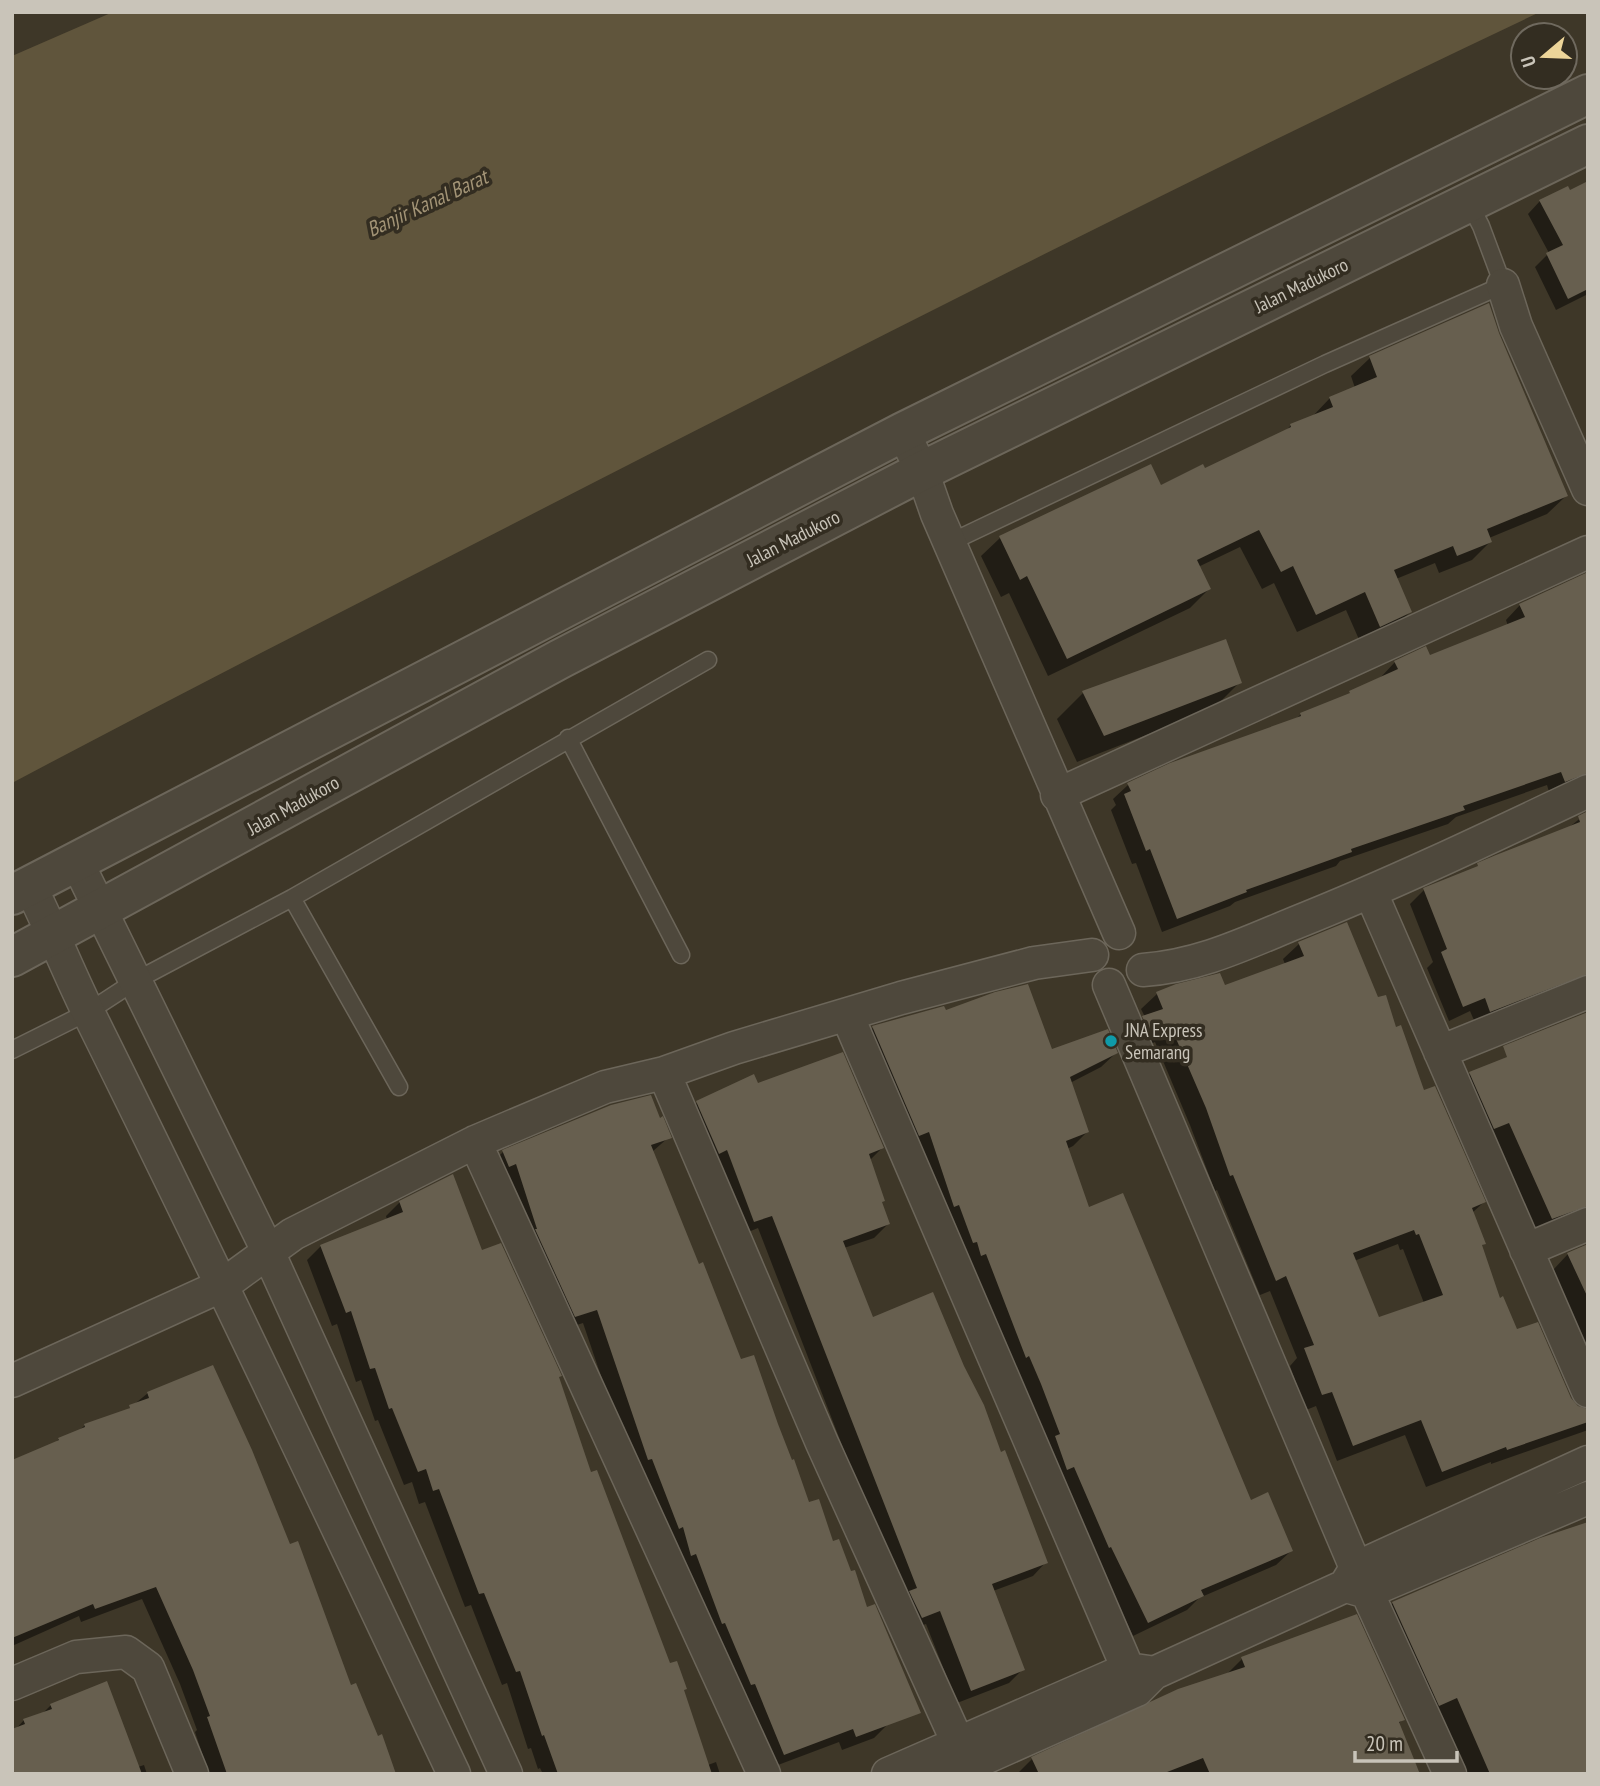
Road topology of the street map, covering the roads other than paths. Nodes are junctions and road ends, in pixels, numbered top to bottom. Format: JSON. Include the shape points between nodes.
{"nodes":[{"id":1,"x":1588,"y":94,"type":"edge"},
{"id":2,"x":1588,"y":144,"type":"edge"},
{"id":3,"x":1469,"y":203,"type":"junction"},
{"id":4,"x":1503,"y":285,"type":"junction"},
{"id":5,"x":903,"y":432,"type":"junction"},
{"id":6,"x":922,"y":471,"type":"junction"},
{"id":7,"x":1588,"y":489,"type":"edge"},
{"id":8,"x":949,"y":543,"type":"junction"},
{"id":9,"x":1588,"y":552,"type":"edge"},
{"id":10,"x":708,"y":660,"type":"dead end"},
{"id":11,"x":568,"y":738,"type":"junction"},
{"id":12,"x":1588,"y":791,"type":"edge"},
{"id":13,"x":1057,"y":794,"type":"junction"},
{"id":14,"x":76,"y":860,"type":"junction"},
{"id":15,"x":21,"y":890,"type":"edge"},
{"id":16,"x":1371,"y":893,"type":"junction"},
{"id":17,"x":292,"y":898,"type":"junction"},
{"id":18,"x":100,"y":910,"type":"junction"},
{"id":19,"x":1119,"y":933,"type":"junction"},
{"id":20,"x":55,"y":935,"type":"junction"},
{"id":21,"x":1092,"y":954,"type":"junction"},
{"id":22,"x":681,"y":955,"type":"dead end"},
{"id":23,"x":12,"y":957,"type":"edge"},
{"id":24,"x":1143,"y":970,"type":"junction"},
{"id":25,"x":137,"y":980,"type":"junction"},
{"id":26,"x":1109,"y":985,"type":"junction"},
{"id":27,"x":1588,"y":992,"type":"edge"},
{"id":28,"x":88,"y":1012,"type":"junction"},
{"id":29,"x":847,"y":1015,"type":"junction"},
{"id":30,"x":12,"y":1050,"type":"edge"},
{"id":31,"x":1440,"y":1052,"type":"junction"},
{"id":32,"x":664,"y":1073,"type":"junction"},
{"id":33,"x":399,"y":1087,"type":"dead end"},
{"id":34,"x":475,"y":1142,"type":"junction"},
{"id":35,"x":1588,"y":1224,"type":"edge"},
{"id":36,"x":1526,"y":1250,"type":"junction"},
{"id":37,"x":268,"y":1253,"type":"junction"},
{"id":38,"x":223,"y":1285,"type":"junction"},
{"id":39,"x":12,"y":1381,"type":"edge"},
{"id":40,"x":1588,"y":1391,"type":"edge"},
{"id":41,"x":1588,"y":1462,"type":"edge"},
{"id":42,"x":1588,"y":1498,"type":"edge"},
{"id":43,"x":415,"y":1574,"type":"junction"},
{"id":44,"x":1356,"y":1582,"type":"junction"},
{"id":45,"x":369,"y":1595,"type":"junction"},
{"id":46,"x":1140,"y":1677,"type":"junction"},
{"id":47,"x":12,"y":1684,"type":"edge"},
{"id":48,"x":958,"y":1742,"type":"junction"},
{"id":49,"x":1006,"y":1763,"type":"edge"},
{"id":50,"x":192,"y":1774,"type":"edge"},
{"id":51,"x":454,"y":1774,"type":"edge"},
{"id":52,"x":506,"y":1774,"type":"edge"},
{"id":53,"x":764,"y":1774,"type":"edge"},
{"id":54,"x":888,"y":1774,"type":"edge"},
{"id":55,"x":949,"y":1774,"type":"edge"},
{"id":56,"x":1450,"y":1774,"type":"edge"}],
"edges":[{"from":1,"to":5,"type":"street"},
{"from":2,"to":3,"type":"street","name":"Jalan Madukoro"},
{"from":3,"to":4,"type":"lane"},
{"from":3,"to":6,"type":"street","name":"Jalan Madukoro"},
{"from":4,"to":7,"type":"street","via":[[1516,326]]},
{"from":4,"to":8,"type":"lane","via":[[1325,364]]},
{"from":5,"to":6,"type":"street"},
{"from":5,"to":14,"type":"street"},
{"from":6,"to":8,"type":"street"},
{"from":6,"to":18,"type":"street","name":"Jalan Madukoro","via":[[560,659]]},
{"from":8,"to":13,"type":"street"},
{"from":9,"to":13,"type":"street"},
{"from":10,"to":11,"type":"lane"},
{"from":11,"to":17,"type":"lane"},
{"from":11,"to":22,"type":"lane"},
{"from":12,"to":16,"type":"street"},
{"from":13,"to":19,"type":"street"},
{"from":14,"to":15,"type":"street"},
{"from":14,"to":18,"type":"street"},
{"from":15,"to":20,"type":"street"},
{"from":16,"to":24,"type":"street","via":[[1213,956],[1173,968]]},
{"from":16,"to":31,"type":"street"},
{"from":17,"to":25,"type":"lane"},
{"from":17,"to":33,"type":"lane"},
{"from":18,"to":20,"type":"street","name":"Jalan Madukoro"},
{"from":18,"to":25,"type":"street"},
{"from":19,"to":21,"type":"street","via":[[1101,938]]},
{"from":19,"to":24,"type":"street","via":[[1140,945],[1145,957]]},
{"from":20,"to":23,"type":"street","name":"Jalan Madukoro"},
{"from":20,"to":28,"type":"street"},
{"from":21,"to":26,"type":"street","via":[[1095,972]]},
{"from":21,"to":29,"type":"street","via":[[1034,963]]},
{"from":24,"to":26,"type":"street","via":[[1128,984]]},
{"from":25,"to":28,"type":"lane"},
{"from":25,"to":37,"type":"street"},
{"from":26,"to":44,"type":"street"},
{"from":27,"to":31,"type":"street"},
{"from":28,"to":30,"type":"lane"},
{"from":28,"to":38,"type":"street"},
{"from":29,"to":32,"type":"street"},
{"from":29,"to":46,"type":"street"},
{"from":31,"to":36,"type":"street"},
{"from":32,"to":34,"type":"street","via":[[605,1087]]},
{"from":32,"to":48,"type":"street","via":[[821,1443]]},
{"from":34,"to":37,"type":"street","via":[[293,1234]]},
{"from":34,"to":53,"type":"street"},
{"from":35,"to":36,"type":"street"},
{"from":36,"to":40,"type":"street"},
{"from":37,"to":38,"type":"street"},
{"from":37,"to":43,"type":"street"},
{"from":38,"to":39,"type":"street"},
{"from":38,"to":45,"type":"street"},
{"from":41,"to":44,"type":"street"},
{"from":42,"to":44,"type":"street"},
{"from":43,"to":45,"type":"street"},
{"from":43,"to":52,"type":"street"},
{"from":44,"to":46,"type":"street"},
{"from":44,"to":56,"type":"street"},
{"from":45,"to":51,"type":"street"},
{"from":46,"to":48,"type":"street"},
{"from":46,"to":49,"type":"street"},
{"from":47,"to":50,"type":"street","via":[[76,1657],[126,1651],[148,1668]]},
{"from":48,"to":54,"type":"street"},
{"from":49,"to":55,"type":"street"}]}
